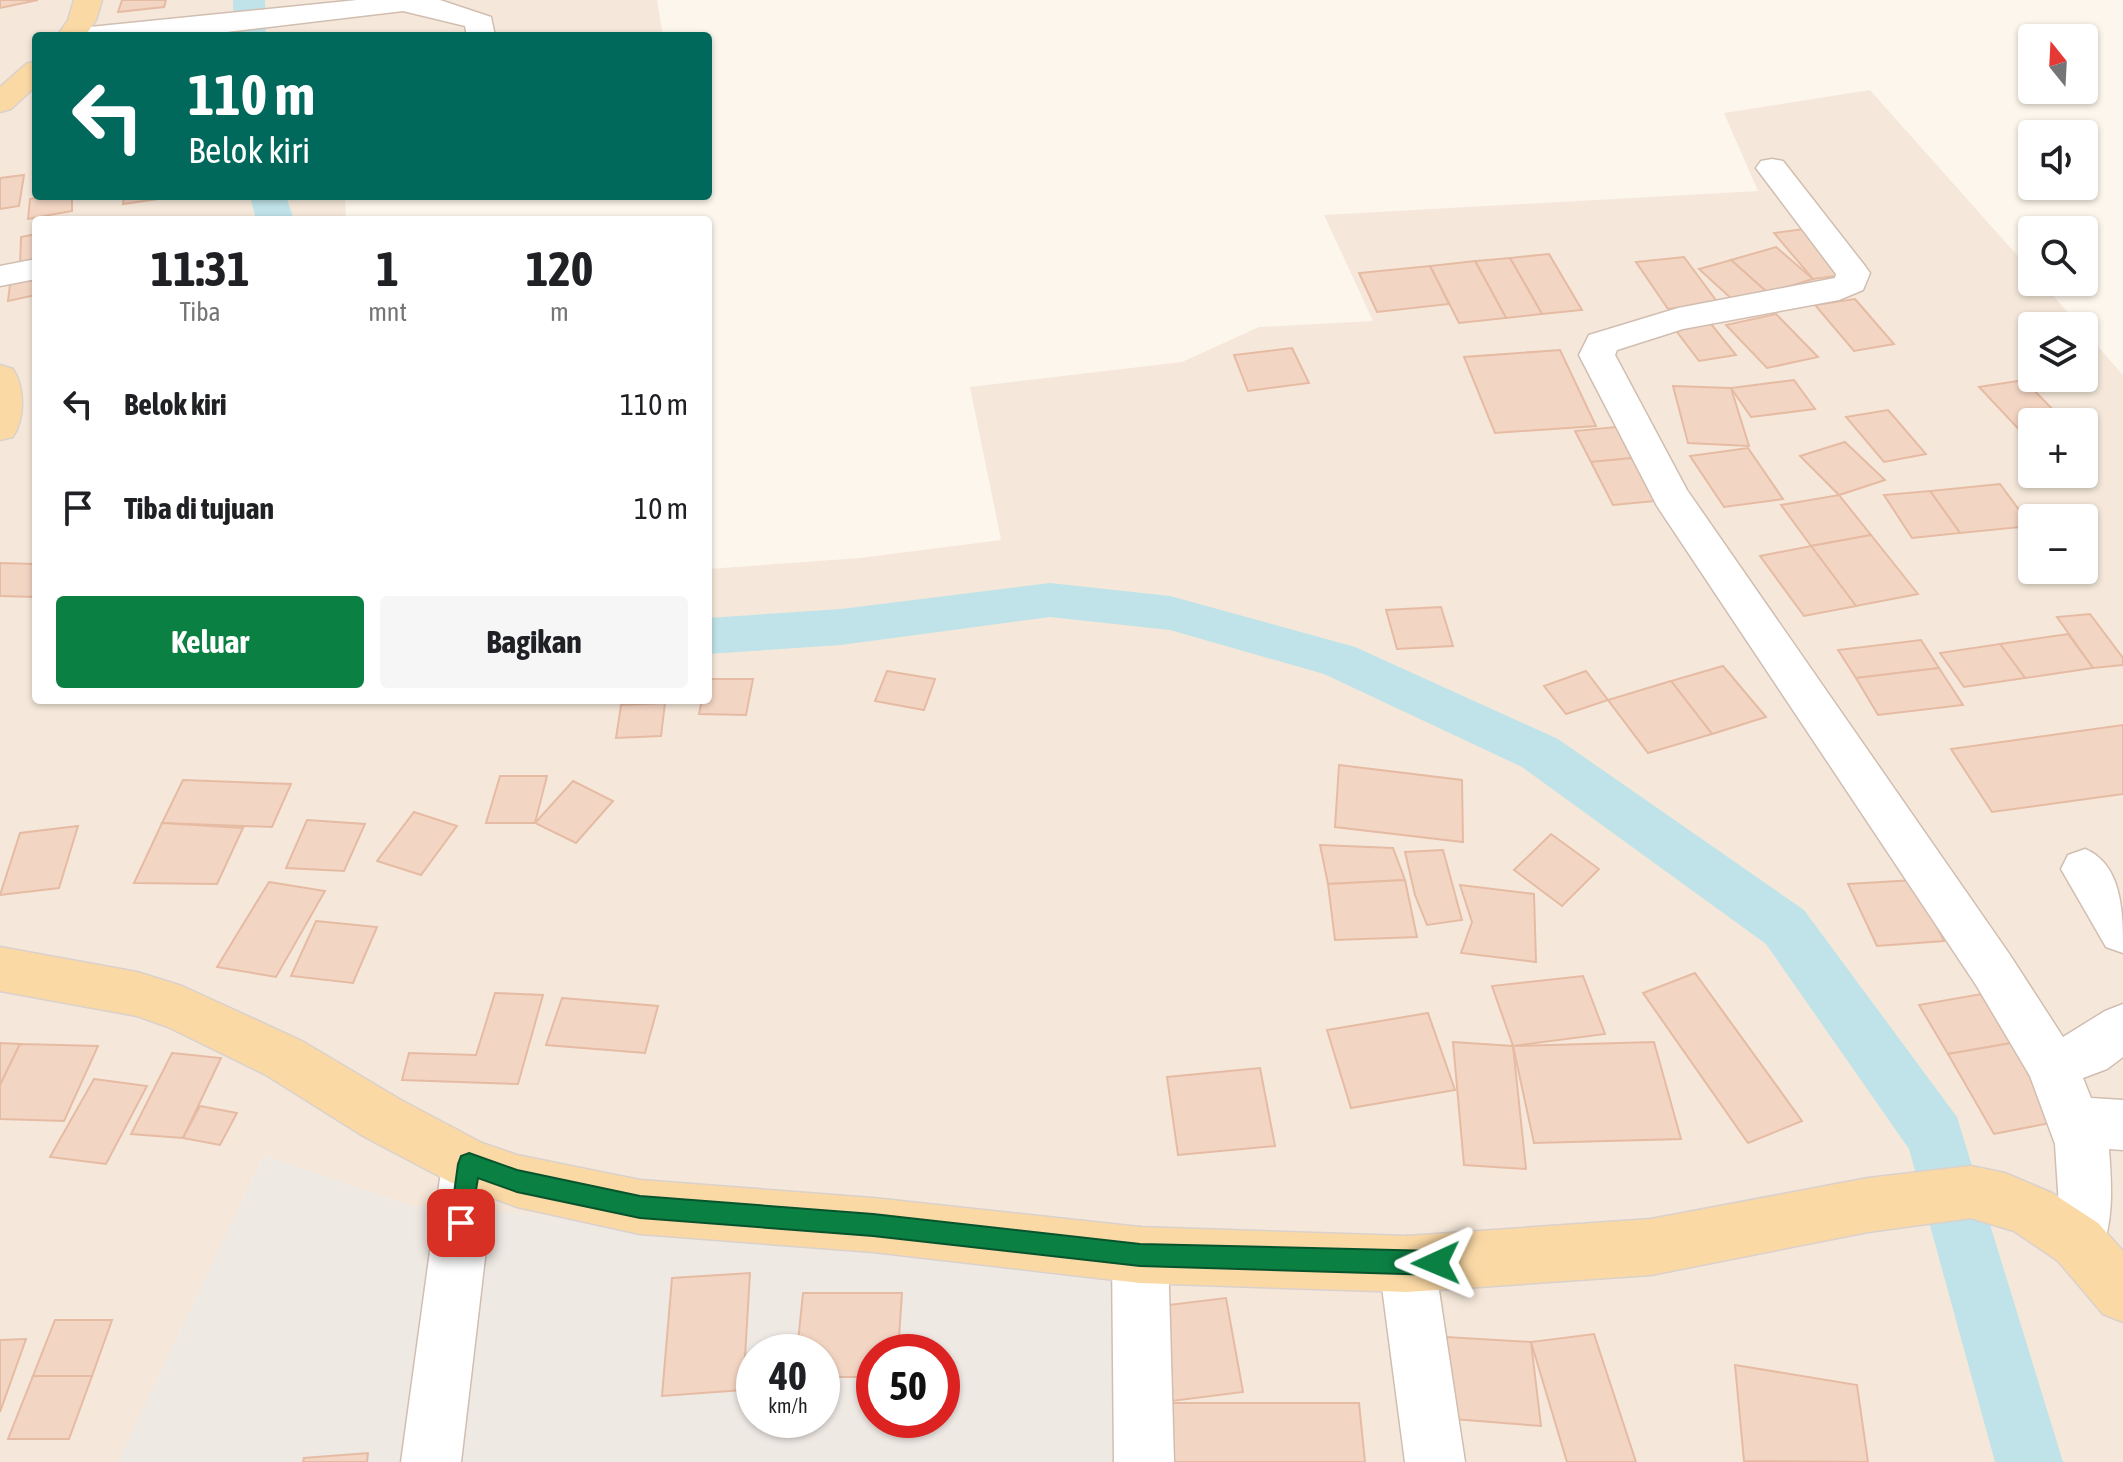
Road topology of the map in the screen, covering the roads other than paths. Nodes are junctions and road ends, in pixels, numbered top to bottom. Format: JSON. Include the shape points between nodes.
{"nodes":[{"id":1,"x":88,"y":0,"type":"edge"},
{"id":2,"x":417,"y":2,"type":"edge"},
{"id":3,"x":74,"y":32,"type":"edge"},
{"id":4,"x":138,"y":32,"type":"edge"},
{"id":5,"x":481,"y":32,"type":"edge"},
{"id":6,"x":1772,"y":168,"type":"dead end"},
{"id":7,"x":32,"y":270,"type":"edge"},
{"id":8,"x":0,"y":276,"type":"edge"},
{"id":9,"x":0,"y":377,"type":"edge"},
{"id":10,"x":0,"y":428,"type":"edge"},
{"id":11,"x":2085,"y":869,"type":"dead end"},
{"id":12,"x":2123,"y":932,"type":"edge"},
{"id":13,"x":0,"y":969,"type":"edge"},
{"id":14,"x":2123,"y":1027,"type":"edge"},
{"id":15,"x":2052,"y":1065,"type":"junction"},
{"id":16,"x":2099,"y":1124,"type":"edge"},
{"id":17,"x":469,"y":1164,"type":"junction"},
{"id":18,"x":2078,"y":1242,"type":"junction"},
{"id":19,"x":1140,"y":1255,"type":"junction"},
{"id":20,"x":1407,"y":1264,"type":"junction"},
{"id":21,"x":2123,"y":1294,"type":"edge"},
{"id":22,"x":431,"y":1462,"type":"edge"},
{"id":23,"x":1144,"y":1462,"type":"edge"},
{"id":24,"x":1435,"y":1462,"type":"edge"}],
"edges":[{"from":1,"to":3,"type":"main road"},
{"from":2,"to":4,"type":"street"},
{"from":2,"to":5,"type":"street","via":[[437,13],[475,18]]},
{"from":6,"to":15,"type":"street","via":[[1849,267],[1851,283],[1839,290],[1678,319],[1607,340],[1597,355],[1671,496]]},
{"from":7,"to":8,"type":"street"},
{"from":9,"to":10,"type":"main road"},
{"from":11,"to":12,"type":"street"},
{"from":13,"to":17,"type":"main road","via":[[137,994],[182,1009],[284,1058]]},
{"from":14,"to":15,"type":"street","via":[[2089,1052]]},
{"from":15,"to":16,"type":"street"},
{"from":16,"to":18,"type":"street","via":[[2085,1168],[2086,1207]]},
{"from":17,"to":19,"type":"main road","via":[[517,1181],[640,1207],[873,1225]]},
{"from":17,"to":22,"type":"street"},
{"from":18,"to":20,"type":"main road","via":[[2033,1212],[1971,1192],[1868,1205],[1651,1247]]},
{"from":18,"to":21,"type":"main road"},
{"from":19,"to":20,"type":"main road"},
{"from":19,"to":23,"type":"street"},
{"from":20,"to":24,"type":"street"}]}
